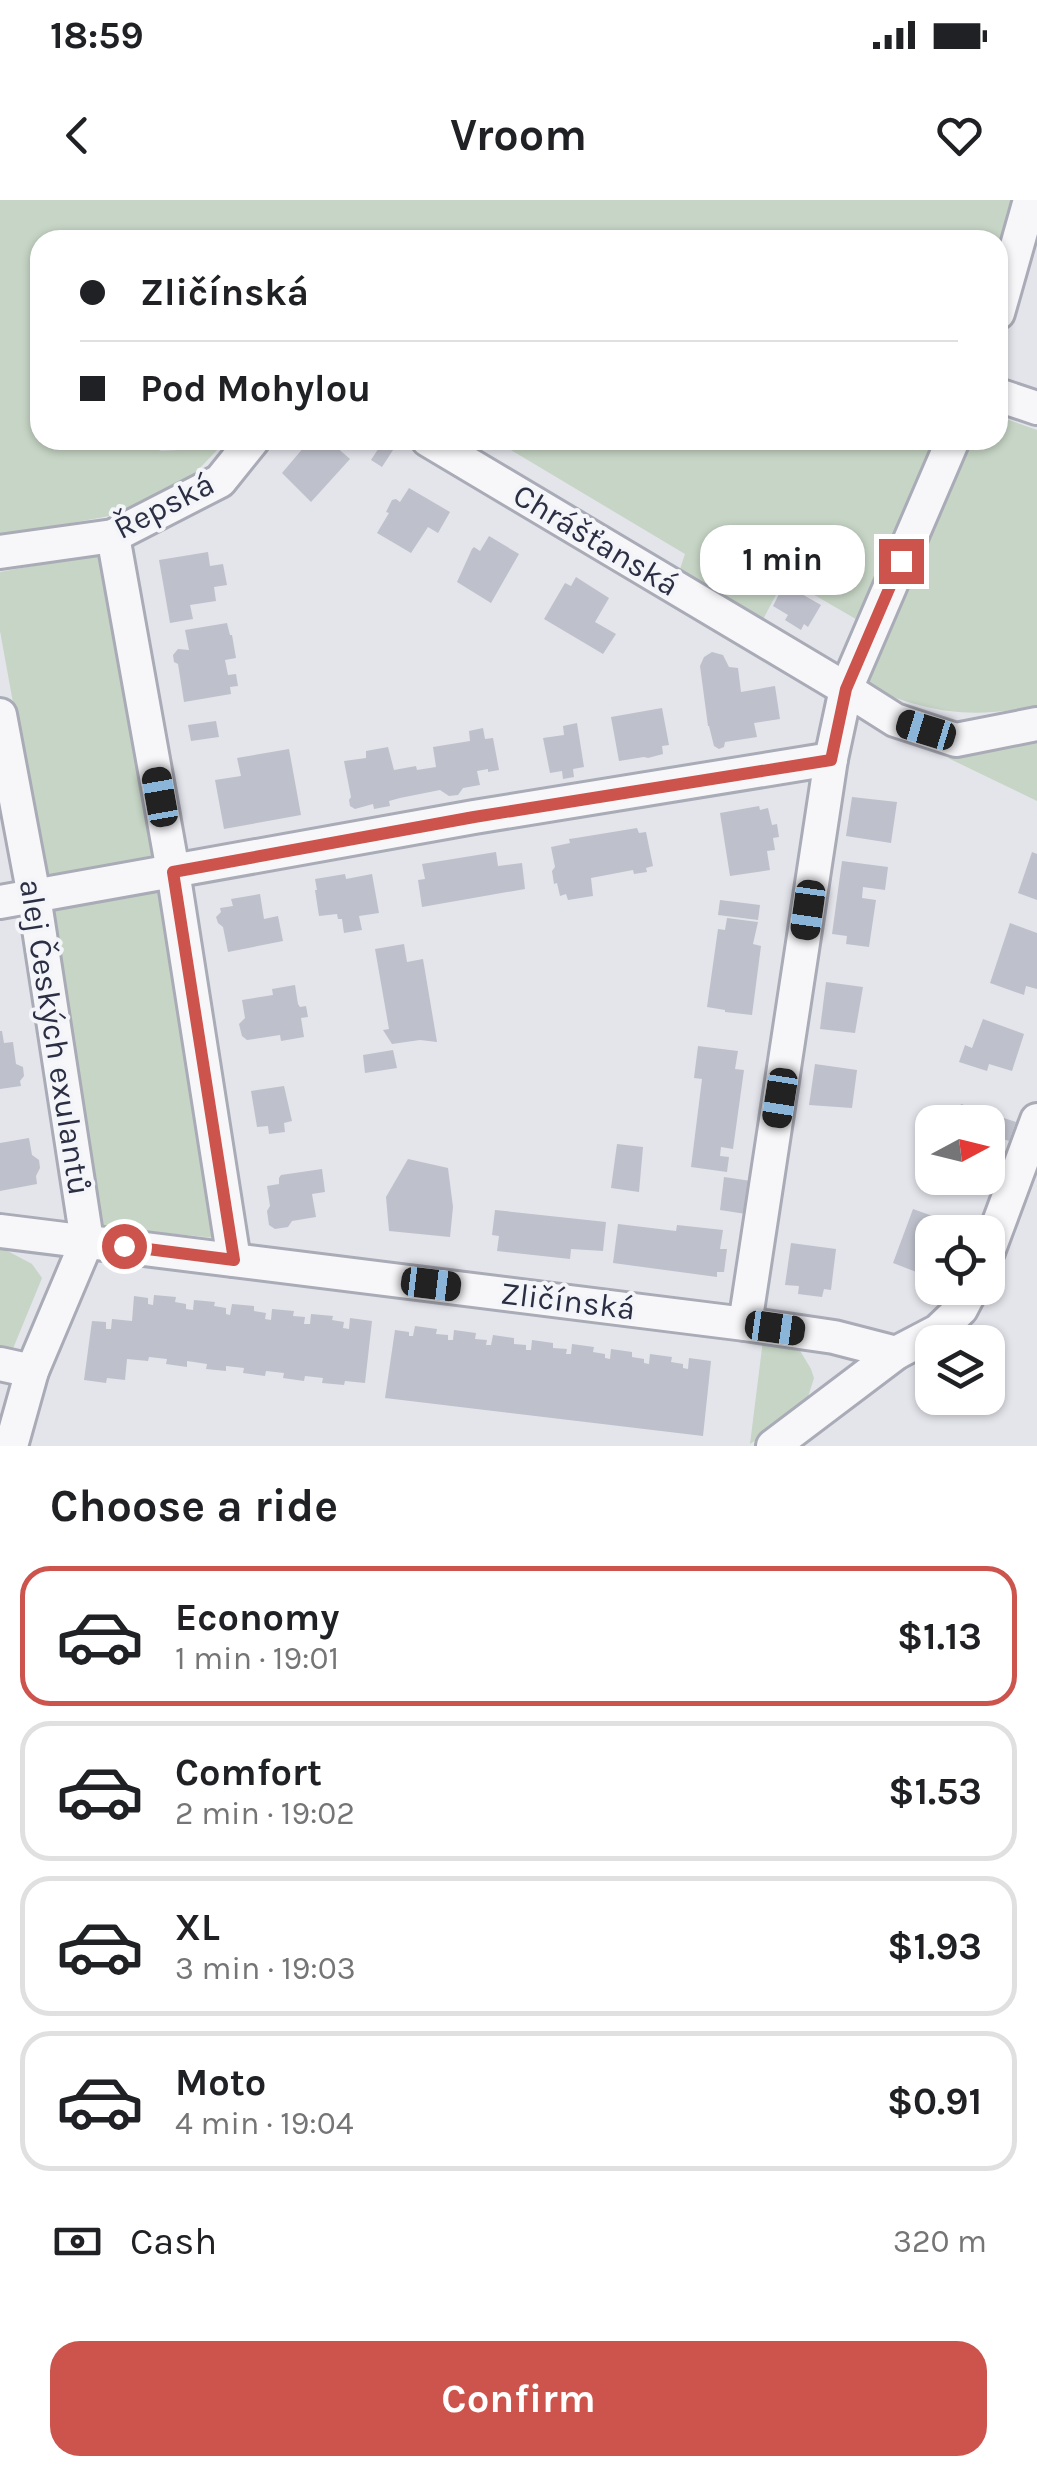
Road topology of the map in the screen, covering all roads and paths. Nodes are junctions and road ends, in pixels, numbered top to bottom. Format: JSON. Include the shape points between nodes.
{"nodes":[{"id":1,"x":1030,"y":200,"type":"edge"},
{"id":2,"x":1008,"y":278,"type":"edge"},
{"id":3,"x":1008,"y":399,"type":"edge"},
{"id":4,"x":1037,"y":408,"type":"edge"},
{"id":5,"x":245,"y":450,"type":"edge"},
{"id":6,"x":445,"y":450,"type":"edge"},
{"id":7,"x":949,"y":450,"type":"edge"},
{"id":8,"x":113,"y":536,"type":"junction"},
{"id":9,"x":0,"y":552,"type":"edge"},
{"id":10,"x":846,"y":689,"type":"junction"},
{"id":11,"x":0,"y":715,"type":"edge"},
{"id":12,"x":1037,"y":724,"type":"edge"},
{"id":13,"x":831,"y":760,"type":"junction"},
{"id":14,"x":173,"y":872,"type":"junction"},
{"id":15,"x":34,"y":896,"type":"junction"},
{"id":16,"x":0,"y":902,"type":"edge"},
{"id":17,"x":1037,"y":1120,"type":"edge"},
{"id":18,"x":1002,"y":1215,"type":"edge"},
{"id":19,"x":0,"y":1231,"type":"edge"},
{"id":20,"x":87,"y":1242,"type":"junction"},
{"id":21,"x":234,"y":1260,"type":"junction"},
{"id":22,"x":964,"y":1305,"type":"edge"},
{"id":23,"x":745,"y":1324,"type":"junction"},
{"id":24,"x":896,"y":1353,"type":"junction"},
{"id":25,"x":16,"y":1368,"type":"edge"},
{"id":26,"x":11,"y":1446,"type":"edge"},
{"id":27,"x":773,"y":1446,"type":"edge"}],
"edges":[{"from":1,"to":2,"type":"street"},
{"from":3,"to":4,"type":"street"},
{"from":5,"to":8,"type":"street","name":"Řepská","via":[[220,481]]},
{"from":6,"to":10,"type":"street","name":"Chrášťanská"},
{"from":7,"to":10,"type":"street"},
{"from":8,"to":9,"type":"street","name":"Řepská"},
{"from":8,"to":14,"type":"street"},
{"from":10,"to":12,"type":"street","name":"Chrášťanská","via":[[895,720],[956,740]]},
{"from":10,"to":13,"type":"street"},
{"from":11,"to":15,"type":"street","name":"alej Českých exulantů"},
{"from":13,"to":14,"type":"street"},
{"from":13,"to":23,"type":"street"},
{"from":14,"to":15,"type":"street"},
{"from":14,"to":21,"type":"street"},
{"from":15,"to":16,"type":"street"},
{"from":15,"to":20,"type":"street","name":"alej Českých exulantů"},
{"from":17,"to":18,"type":"street"},
{"from":19,"to":20,"type":"street","name":"Zličínská"},
{"from":20,"to":21,"type":"street","name":"Zličínská"},
{"from":20,"to":25,"type":"street"},
{"from":21,"to":23,"type":"street","name":"Zličínská"},
{"from":22,"to":24,"type":"street","via":[[938,1331]]},
{"from":23,"to":24,"type":"street","name":"Zličínská","via":[[834,1336]]},
{"from":24,"to":27,"type":"street"},
{"from":25,"to":26,"type":"street"}]}
